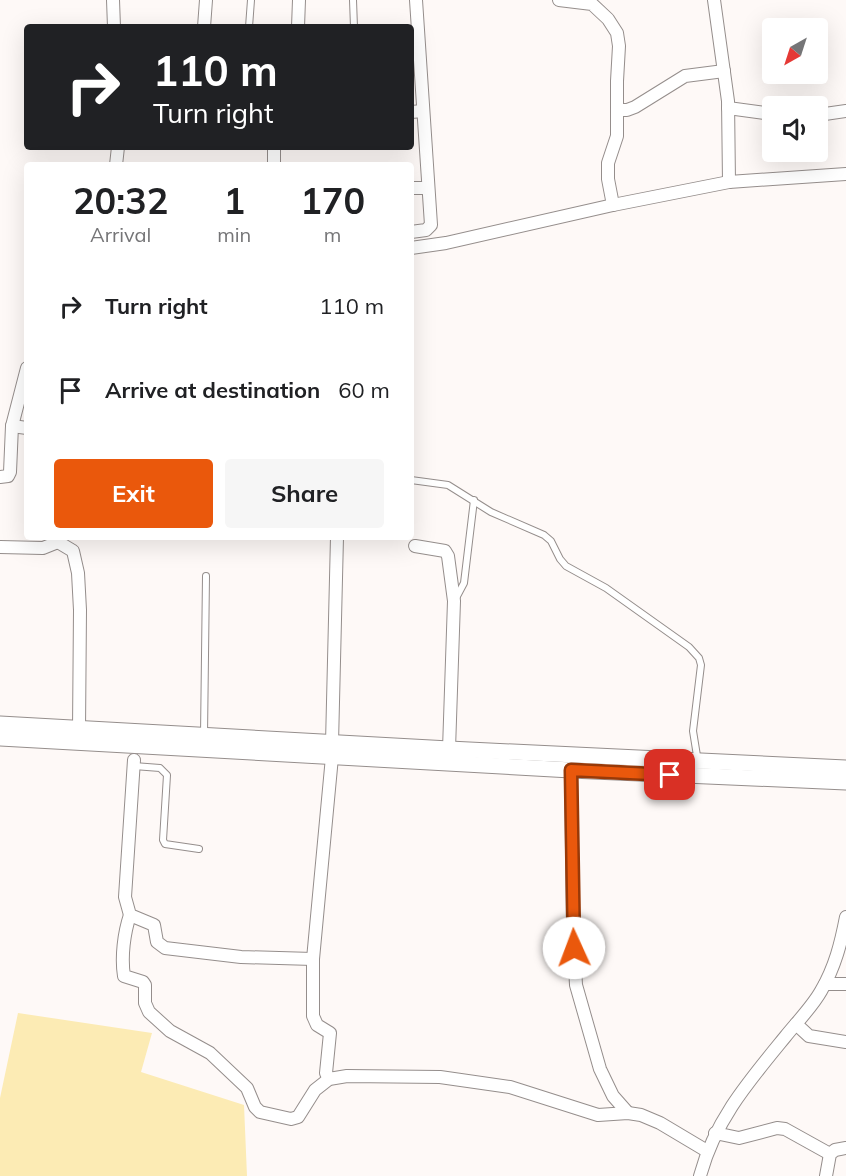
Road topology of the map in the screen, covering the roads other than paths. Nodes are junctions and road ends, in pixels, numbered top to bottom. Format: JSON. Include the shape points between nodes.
{"nodes":[{"id":1,"x":113,"y":0,"type":"edge"},
{"id":2,"x":206,"y":0,"type":"edge"},
{"id":3,"x":251,"y":0,"type":"edge"},
{"id":4,"x":299,"y":0,"type":"edge"},
{"id":5,"x":353,"y":0,"type":"edge"},
{"id":6,"x":416,"y":0,"type":"edge"},
{"id":7,"x":559,"y":0,"type":"edge"},
{"id":8,"x":714,"y":0,"type":"edge"},
{"id":9,"x":594,"y":2,"type":"edge"},
{"id":10,"x":114,"y":24,"type":"edge"},
{"id":11,"x":204,"y":24,"type":"edge"},
{"id":12,"x":249,"y":24,"type":"edge"},
{"id":13,"x":298,"y":24,"type":"edge"},
{"id":14,"x":354,"y":24,"type":"edge"},
{"id":15,"x":724,"y":71,"type":"junction"},
{"id":16,"x":416,"y":75,"type":"edge"},
{"id":17,"x":728,"y":108,"type":"junction"},
{"id":18,"x":616,"y":110,"type":"junction"},
{"id":19,"x":417,"y":111,"type":"edge"},
{"id":20,"x":846,"y":111,"type":"edge"},
{"id":21,"x":762,"y":113,"type":"edge"},
{"id":22,"x":828,"y":114,"type":"edge"},
{"id":23,"x":846,"y":174,"type":"edge"},
{"id":24,"x":729,"y":182,"type":"junction"},
{"id":25,"x":414,"y":188,"type":"edge"},
{"id":26,"x":428,"y":188,"type":"junction"},
{"id":27,"x":613,"y":205,"type":"junction"},
{"id":28,"x":414,"y":232,"type":"edge"},
{"id":29,"x":414,"y":248,"type":"edge"},
{"id":30,"x":24,"y":380,"type":"edge"},
{"id":31,"x":12,"y":426,"type":"junction"},
{"id":32,"x":24,"y":428,"type":"edge"},
{"id":33,"x":0,"y":477,"type":"edge"},
{"id":34,"x":414,"y":480,"type":"edge"},
{"id":35,"x":474,"y":500,"type":"junction"},
{"id":36,"x":55,"y":540,"type":"edge"},
{"id":37,"x":57,"y":540,"type":"edge"},
{"id":38,"x":337,"y":540,"type":"edge"},
{"id":39,"x":415,"y":546,"type":"dead end"},
{"id":40,"x":0,"y":547,"type":"edge"},
{"id":41,"x":206,"y":576,"type":"dead end"},
{"id":42,"x":454,"y":601,"type":"junction"},
{"id":43,"x":0,"y":724,"type":"edge"},
{"id":44,"x":79,"y":729,"type":"junction"},
{"id":45,"x":204,"y":736,"type":"junction"},
{"id":46,"x":0,"y":738,"type":"edge"},
{"id":47,"x":449,"y":749,"type":"junction"},
{"id":48,"x":332,"y":750,"type":"junction"},
{"id":49,"x":698,"y":762,"type":"junction"},
{"id":50,"x":134,"y":763,"type":"joint"},
{"id":51,"x":846,"y":768,"type":"edge"},
{"id":52,"x":571,"y":770,"type":"junction"},
{"id":53,"x":846,"y":782,"type":"edge"},
{"id":54,"x":199,"y":849,"type":"dead end"},
{"id":55,"x":130,"y":915,"type":"junction"},
{"id":56,"x":846,"y":917,"type":"edge"},
{"id":57,"x":313,"y":959,"type":"junction"},
{"id":58,"x":825,"y":984,"type":"junction"},
{"id":59,"x":846,"y":984,"type":"edge"},
{"id":60,"x":796,"y":1024,"type":"junction"},
{"id":61,"x":846,"y":1042,"type":"edge"},
{"id":62,"x":329,"y":1079,"type":"junction"},
{"id":63,"x":628,"y":1113,"type":"junction"},
{"id":64,"x":715,"y":1133,"type":"junction"},
{"id":65,"x":846,"y":1148,"type":"edge"},
{"id":66,"x":706,"y":1151,"type":"junction"},
{"id":67,"x":830,"y":1154,"type":"junction"},
{"id":68,"x":700,"y":1176,"type":"edge"},
{"id":69,"x":826,"y":1176,"type":"edge"}],
"edges":[{"from":1,"to":10,"type":"street"},
{"from":2,"to":11,"type":"street"},
{"from":3,"to":12,"type":"lane"},
{"from":4,"to":13,"type":"street"},
{"from":5,"to":14,"type":"lane"},
{"from":6,"to":16,"type":"street"},
{"from":7,"to":9,"type":"street"},
{"from":8,"to":15,"type":"street"},
{"from":9,"to":18,"type":"street","via":[[617,33]]},
{"from":15,"to":17,"type":"street"},
{"from":15,"to":18,"type":"street","via":[[685,76],[635,107]]},
{"from":16,"to":19,"type":"street"},
{"from":17,"to":21,"type":"street"},
{"from":17,"to":24,"type":"street"},
{"from":18,"to":27,"type":"street","via":[[616,136],[608,163]]},
{"from":19,"to":26,"type":"street"},
{"from":20,"to":22,"type":"street"},
{"from":23,"to":24,"type":"street"},
{"from":24,"to":27,"type":"street"},
{"from":25,"to":26,"type":"street"},
{"from":26,"to":28,"type":"street","via":[[430,228]]},
{"from":27,"to":29,"type":"street"},
{"from":30,"to":31,"type":"street"},
{"from":31,"to":32,"type":"street"},
{"from":31,"to":33,"type":"street","via":[[10,472]]},
{"from":34,"to":35,"type":"lane","via":[[448,485]]},
{"from":35,"to":42,"type":"lane","via":[[464,583]]},
{"from":35,"to":49,"type":"lane","via":[[491,512],[544,535],[566,566],[606,588],[699,658],[693,731]]},
{"from":36,"to":40,"type":"street","via":[[43,548]]},
{"from":37,"to":44,"type":"street","via":[[73,551],[78,573]]},
{"from":38,"to":48,"type":"street"},
{"from":39,"to":42,"type":"street","via":[[445,551]]},
{"from":41,"to":45,"type":"lane"},
{"from":42,"to":47,"type":"street"},
{"from":43,"to":44,"type":"street"},
{"from":44,"to":45,"type":"street"},
{"from":45,"to":48,"type":"street"},
{"from":46,"to":48,"type":"street"},
{"from":47,"to":48,"type":"street"},
{"from":47,"to":49,"type":"street"},
{"from":48,"to":52,"type":"street"},
{"from":48,"to":57,"type":"street"},
{"from":49,"to":51,"type":"street"},
{"from":50,"to":54,"type":"lane","via":[[160,768],[167,775],[165,844]]},
{"from":50,"to":55,"type":"street","via":[[125,897]]},
{"from":52,"to":53,"type":"street"},
{"from":52,"to":63,"type":"street","via":[[576,985],[600,1069],[613,1096]]},
{"from":55,"to":57,"type":"street","via":[[154,926],[158,942],[165,948],[241,957]]},
{"from":55,"to":62,"type":"street","via":[[124,976],[143,982],[149,1012],[170,1031],[210,1053],[247,1088],[257,1110],[291,1119],[298,1117],[315,1090]]},
{"from":56,"to":58,"type":"street","via":[[840,950]]},
{"from":57,"to":62,"type":"street","via":[[313,1016],[317,1025],[330,1033],[326,1073]]},
{"from":58,"to":59,"type":"street"},
{"from":58,"to":60,"type":"street"},
{"from":60,"to":61,"type":"street","via":[[809,1036]]},
{"from":60,"to":64,"type":"street","via":[[734,1101]]},
{"from":62,"to":63,"type":"street","via":[[440,1077],[510,1087],[598,1115]]},
{"from":63,"to":66,"type":"street","via":[[660,1124]]},
{"from":64,"to":66,"type":"street"},
{"from":64,"to":67,"type":"street","via":[[739,1138],[784,1129]]},
{"from":65,"to":67,"type":"street"},
{"from":66,"to":68,"type":"street"},
{"from":67,"to":69,"type":"street"}]}
